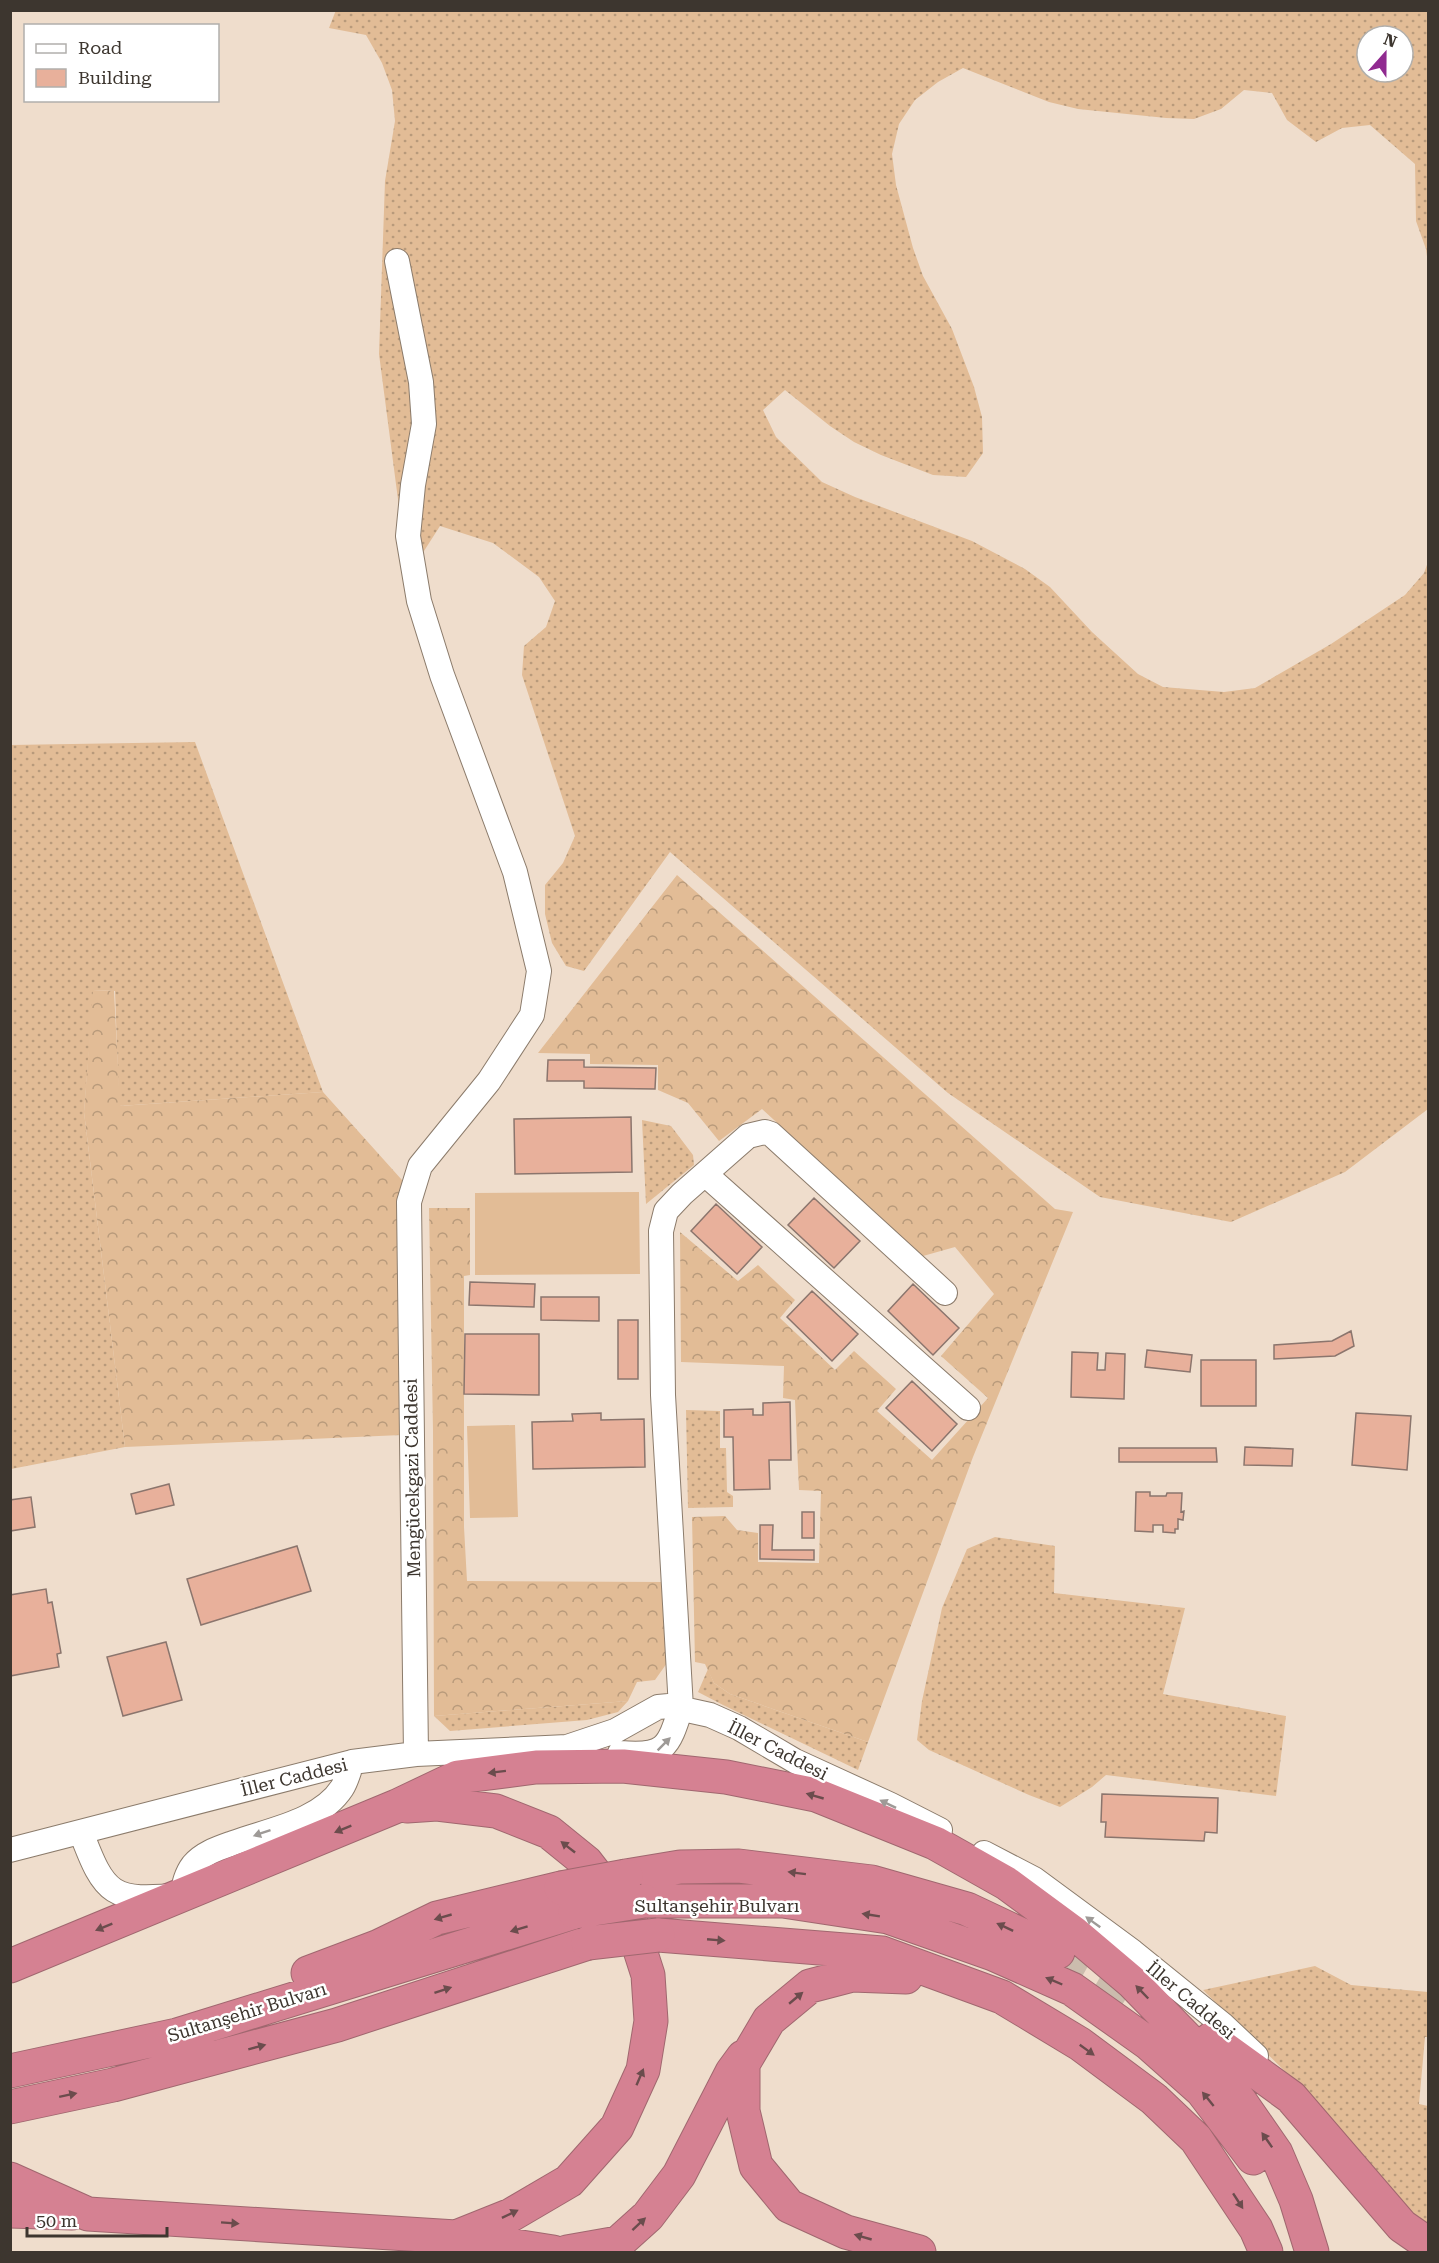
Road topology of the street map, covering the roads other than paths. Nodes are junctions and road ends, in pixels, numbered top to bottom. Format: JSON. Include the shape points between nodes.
{"nodes":[{"id":1,"x":397,"y":261,"type":"dead end"},
{"id":2,"x":705,"y":1174,"type":"junction"},
{"id":3,"x":945,"y":1293,"type":"dead end"},
{"id":4,"x":968,"y":1408,"type":"dead end"},
{"id":5,"x":681,"y":1708,"type":"junction"},
{"id":6,"x":567,"y":1747,"type":"junction"},
{"id":7,"x":416,"y":1754,"type":"junction"},
{"id":8,"x":352,"y":1762,"type":"junction"},
{"id":9,"x":397,"y":1806,"type":"junction"},
{"id":10,"x":81,"y":1832,"type":"junction"},
{"id":11,"x":10,"y":1850,"type":"edge"},
{"id":12,"x":635,"y":1888,"type":"junction"},
{"id":13,"x":182,"y":1895,"type":"junction"},
{"id":14,"x":1058,"y":1952,"type":"tunnel mouth"},
{"id":15,"x":10,"y":1966,"type":"edge"},
{"id":16,"x":1034,"y":2016,"type":"junction"},
{"id":17,"x":762,"y":2031,"type":"junction"},
{"id":18,"x":1211,"y":2039,"type":"dead end"},
{"id":19,"x":10,"y":2071,"type":"edge"},
{"id":20,"x":10,"y":2107,"type":"edge"},
{"id":21,"x":10,"y":2179,"type":"edge"},
{"id":22,"x":10,"y":2211,"type":"edge"},
{"id":23,"x":88,"y":2214,"type":"junction"},
{"id":24,"x":1415,"y":2235,"type":"edge"},
{"id":25,"x":456,"y":2237,"type":"junction"},
{"id":26,"x":552,"y":2253,"type":"edge"},
{"id":27,"x":567,"y":2253,"type":"edge"},
{"id":28,"x":919,"y":2253,"type":"edge"},
{"id":29,"x":1266,"y":2253,"type":"edge"},
{"id":30,"x":1310,"y":2253,"type":"edge"}],
"edges":[{"from":1,"to":7,"type":"street","name":"Mengücekgazi Caddesi","via":[[421,382],[424,424],[408,536],[419,601],[442,675],[515,872],[539,971],[532,1015],[489,1081],[420,1166],[409,1202]]},
{"from":2,"to":3,"type":"street","via":[[748,1136],[771,1134]]},
{"from":2,"to":4,"type":"street"},
{"from":2,"to":5,"type":"street","via":[[666,1210],[661,1231],[663,1395]]},
{"from":5,"to":6,"type":"street","name":"İller Caddesi","via":[[658,1707],[615,1731]]},
{"from":6,"to":5,"type":"street","one_way":true,"via":[[630,1754],[661,1750],[670,1739]]},
{"from":24,"to":5,"type":"street","name":"İller Caddesi","one_way":true,"via":[[1306,2102],[1222,2024],[1034,1879],[891,1805],[795,1761],[739,1728]]},
{"from":6,"to":7,"type":"street","name":"İller Caddesi"},
{"from":7,"to":8,"type":"street","name":"İller Caddesi"},
{"from":8,"to":10,"type":"street","name":"İller Caddesi"},
{"from":8,"to":13,"type":"street","one_way":true,"via":[[337,1794],[312,1814],[202,1858],[185,1880]]},
{"from":9,"to":13,"type":"highway","one_way":true},
{"from":25,"to":9,"type":"highway","one_way":true,"via":[[511,2215],[569,2181],[617,2127],[643,2070],[651,2021],[648,1975],[630,1918],[586,1862],[549,1832],[496,1811],[436,1804]]},
{"from":30,"to":9,"type":"highway","one_way":true,"via":[[1296,2200],[1276,2152],[1195,2047],[1133,1983],[1074,1933],[1006,1883],[935,1843],[816,1795],[726,1777],[622,1766],[536,1767],[458,1777]]},
{"from":10,"to":11,"type":"street","name":"İller Caddesi"},
{"from":10,"to":13,"type":"street","via":[[93,1864],[111,1890],[154,1898]]},
{"from":14,"to":12,"type":"highway","one_way":true,"via":[[967,1909],[872,1882],[739,1866],[680,1867]]},
{"from":12,"to":19,"type":"highway","one_way":true,"bridge":true,"via":[[437,1918],[377,1947],[225,2006],[100,2050]]},
{"from":30,"to":12,"type":"highway","name":"Sultanşehir Bulvarı","one_way":true,"via":[[1250,2152],[1202,2091],[1148,2043],[1072,1989],[993,1954],[888,1917],[783,1901]]},
{"from":13,"to":15,"type":"highway","one_way":true},
{"from":17,"to":16,"type":"highway","one_way":true,"via":[[769,2020],[810,1986],[852,1975],[899,1975]]},
{"from":20,"to":16,"type":"highway","name":"Sultanşehir Bulvarı","one_way":true,"bridge":true,"via":[[113,2085],[336,2025],[588,1943],[658,1935],[882,1953],[1002,1997]]},
{"from":16,"to":29,"type":"highway","name":"Sultanşehir Bulvarı","one_way":true,"via":[[1080,2044],[1154,2099],[1196,2139],[1256,2229]]},
{"from":27,"to":17,"type":"highway","one_way":true,"via":[[618,2243],[648,2216],[679,2175],[732,2072]]},
{"from":28,"to":17,"type":"highway","one_way":true,"via":[[846,2232],[789,2205],[756,2166],[743,2111],[744,2064]]},
{"from":18,"to":24,"type":"highway","via":[[1291,2097],[1340,2157]]},
{"from":21,"to":23,"type":"highway"},
{"from":22,"to":23,"type":"highway"},
{"from":23,"to":25,"type":"highway","one_way":true},
{"from":25,"to":26,"type":"highway"}]}
